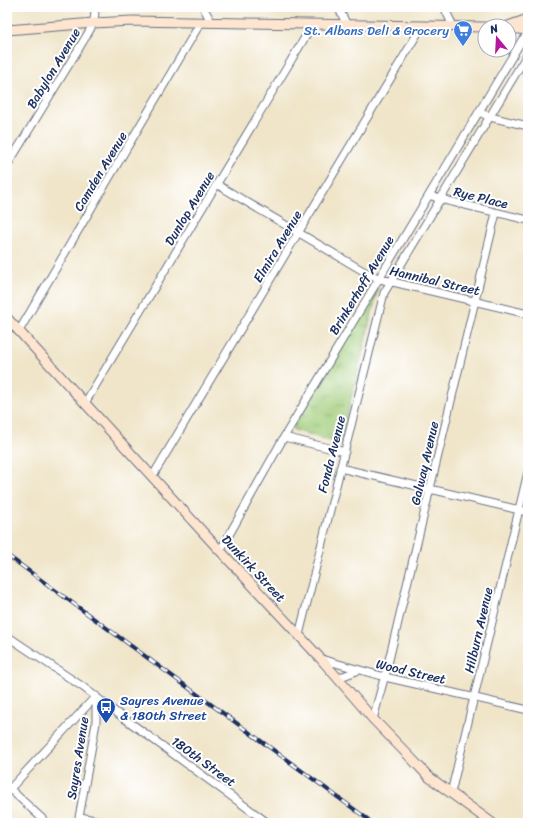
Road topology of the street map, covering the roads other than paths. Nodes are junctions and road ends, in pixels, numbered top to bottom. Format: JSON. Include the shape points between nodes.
{"nodes":[{"id":1,"x":94,"y":7,"type":"edge"},
{"id":2,"x":203,"y":7,"type":"edge"},
{"id":3,"x":338,"y":7,"type":"edge"},
{"id":4,"x":444,"y":7,"type":"edge"},
{"id":5,"x":528,"y":19,"type":"edge"},
{"id":6,"x":201,"y":22,"type":"junction"},
{"id":7,"x":94,"y":23,"type":"junction"},
{"id":8,"x":212,"y":23,"type":"junction"},
{"id":9,"x":517,"y":23,"type":"edge"},
{"id":10,"x":313,"y":24,"type":"junction"},
{"id":11,"x":347,"y":25,"type":"junction"},
{"id":12,"x":422,"y":26,"type":"junction"},
{"id":13,"x":453,"y":26,"type":"junction"},
{"id":14,"x":477,"y":27,"type":"edge"},
{"id":15,"x":517,"y":28,"type":"edge"},
{"id":16,"x":7,"y":30,"type":"edge"},
{"id":17,"x":528,"y":30,"type":"edge"},
{"id":18,"x":528,"y":34,"type":"edge"},
{"id":19,"x":528,"y":53,"type":"edge"},
{"id":20,"x":479,"y":112,"type":"junction"},
{"id":21,"x":490,"y":116,"type":"junction"},
{"id":22,"x":528,"y":126,"type":"edge"},
{"id":23,"x":7,"y":166,"type":"edge"},
{"id":24,"x":218,"y":185,"type":"junction"},
{"id":25,"x":429,"y":195,"type":"junction"},
{"id":26,"x":440,"y":199,"type":"junction"},
{"id":27,"x":496,"y":213,"type":"junction"},
{"id":28,"x":528,"y":220,"type":"edge"},
{"id":29,"x":299,"y":233,"type":"junction"},
{"id":30,"x":380,"y":279,"type":"junction"},
{"id":31,"x":390,"y":282,"type":"junction"},
{"id":32,"x":475,"y":301,"type":"junction"},
{"id":33,"x":528,"y":314,"type":"edge"},
{"id":34,"x":7,"y":318,"type":"edge"},
{"id":35,"x":19,"y":331,"type":"junction"},
{"id":36,"x":85,"y":403,"type":"junction"},
{"id":37,"x":284,"y":437,"type":"junction"},
{"id":38,"x":345,"y":452,"type":"junction"},
{"id":39,"x":340,"y":468,"type":"junction"},
{"id":40,"x":528,"y":472,"type":"edge"},
{"id":41,"x":152,"y":477,"type":"junction"},
{"id":42,"x":430,"y":489,"type":"junction"},
{"id":43,"x":519,"y":510,"type":"junction"},
{"id":44,"x":528,"y":512,"type":"edge"},
{"id":45,"x":220,"y":551,"type":"junction"},
{"id":46,"x":299,"y":635,"type":"junction"},
{"id":47,"x":7,"y":636,"type":"edge"},
{"id":48,"x":322,"y":659,"type":"junction"},
{"id":49,"x":358,"y":670,"type":"junction"},
{"id":50,"x":385,"y":677,"type":"junction"},
{"id":51,"x":338,"y":678,"type":"junction"},
{"id":52,"x":96,"y":696,"type":"junction"},
{"id":53,"x":474,"y":698,"type":"junction"},
{"id":54,"x":528,"y":710,"type":"edge"},
{"id":55,"x":373,"y":719,"type":"junction"},
{"id":56,"x":9,"y":791,"type":"edge"},
{"id":57,"x":451,"y":793,"type":"junction"},
{"id":58,"x":79,"y":820,"type":"edge"},
{"id":59,"x":46,"y":823,"type":"edge"},
{"id":60,"x":110,"y":823,"type":"edge"},
{"id":61,"x":268,"y":823,"type":"edge"},
{"id":62,"x":492,"y":823,"type":"edge"}],
"edges":[{"from":1,"to":7,"type":"street"},
{"from":2,"to":8,"type":"street"},
{"from":3,"to":11,"type":"street"},
{"from":4,"to":13,"type":"street"},
{"from":5,"to":9,"type":"main road"},
{"from":6,"to":7,"type":"main road"},
{"from":6,"to":8,"type":"main road"},
{"from":6,"to":35,"type":"street","name":"Camden Avenue"},
{"from":7,"to":16,"type":"main road"},
{"from":7,"to":23,"type":"street","name":"Babylon Avenue"},
{"from":8,"to":10,"type":"main road"},
{"from":10,"to":11,"type":"main road"},
{"from":10,"to":24,"type":"street","name":"Dunlop Avenue"},
{"from":11,"to":12,"type":"main road"},
{"from":12,"to":13,"type":"main road"},
{"from":12,"to":29,"type":"street","name":"Elmira Avenue"},
{"from":13,"to":14,"type":"main road"},
{"from":15,"to":17,"type":"main road"},
{"from":18,"to":20,"type":"street","name":"Brinkerhoff Avenue"},
{"from":19,"to":21,"type":"street","name":"Brinkerhoff Avenue"},
{"from":20,"to":21,"type":"street"},
{"from":20,"to":25,"type":"street","name":"Brinkerhoff Avenue"},
{"from":21,"to":22,"type":"street"},
{"from":21,"to":26,"type":"street","name":"Brinkerhoff Avenue"},
{"from":24,"to":29,"type":"street","name":"Hannibal Street"},
{"from":24,"to":36,"type":"street","name":"Dunlop Avenue"},
{"from":25,"to":26,"type":"street","name":"Rye Place"},
{"from":25,"to":30,"type":"street","name":"Brinkerhoff Avenue"},
{"from":26,"to":27,"type":"street","name":"Rye Place"},
{"from":26,"to":31,"type":"street","name":"Brinkerhoff Avenue"},
{"from":27,"to":28,"type":"street","name":"Rye Place"},
{"from":27,"to":32,"type":"street","name":"Galway Avenue"},
{"from":29,"to":30,"type":"street","name":"Hannibal Street"},
{"from":29,"to":41,"type":"street","name":"Elmira Avenue"},
{"from":30,"to":31,"type":"street","name":"Hannibal Street"},
{"from":30,"to":37,"type":"street","name":"Brinkerhoff Avenue"},
{"from":31,"to":32,"type":"street","name":"Hannibal Street"},
{"from":31,"to":38,"type":"street","name":"Fonda Avenue","via":[[384,293]]},
{"from":32,"to":33,"type":"street","name":"Hannibal Street"},
{"from":32,"to":42,"type":"street","name":"Galway Avenue"},
{"from":34,"to":35,"type":"main road","name":"Dunkirk Street"},
{"from":35,"to":36,"type":"main road","name":"Dunkirk Street"},
{"from":36,"to":41,"type":"main road","name":"Dunkirk Street"},
{"from":37,"to":38,"type":"street"},
{"from":37,"to":45,"type":"street","name":"Brinkerhoff Avenue"},
{"from":38,"to":39,"type":"street","name":"Fonda Avenue"},
{"from":39,"to":42,"type":"street"},
{"from":39,"to":46,"type":"street","name":"Fonda Avenue"},
{"from":40,"to":43,"type":"street","name":"Hilburn Avenue"},
{"from":41,"to":45,"type":"main road","name":"Dunkirk Street"},
{"from":42,"to":43,"type":"street"},
{"from":42,"to":50,"type":"street","name":"Galway Avenue"},
{"from":43,"to":44,"type":"street"},
{"from":43,"to":53,"type":"street","name":"Hilburn Avenue"},
{"from":45,"to":46,"type":"main road","name":"Dunkirk Street"},
{"from":46,"to":48,"type":"main road","name":"Dunkirk Street"},
{"from":47,"to":52,"type":"street","name":"180th Street"},
{"from":48,"to":49,"type":"street","name":"Wood Street"},
{"from":48,"to":51,"type":"main road","name":"Dunkirk Street"},
{"from":49,"to":50,"type":"street","name":"Wood Street"},
{"from":49,"to":51,"type":"street","name":"Wood Street"},
{"from":50,"to":53,"type":"street","name":"Wood Street"},
{"from":50,"to":55,"type":"street","name":"Galway Avenue"},
{"from":51,"to":55,"type":"main road","name":"Dunkirk Street"},
{"from":52,"to":56,"type":"street"},
{"from":52,"to":58,"type":"street","name":"Sayres Avenue","via":[[96,723]]},
{"from":52,"to":61,"type":"street","name":"180th Street"},
{"from":53,"to":54,"type":"street","name":"Wood Street"},
{"from":53,"to":57,"type":"street","name":"Hilburn Avenue"},
{"from":55,"to":57,"type":"main road","name":"Dunkirk Street","via":[[429,777]]},
{"from":56,"to":59,"type":"street"},
{"from":57,"to":62,"type":"main road","name":"Dunkirk Street"},
{"from":58,"to":60,"type":"street"}]}
